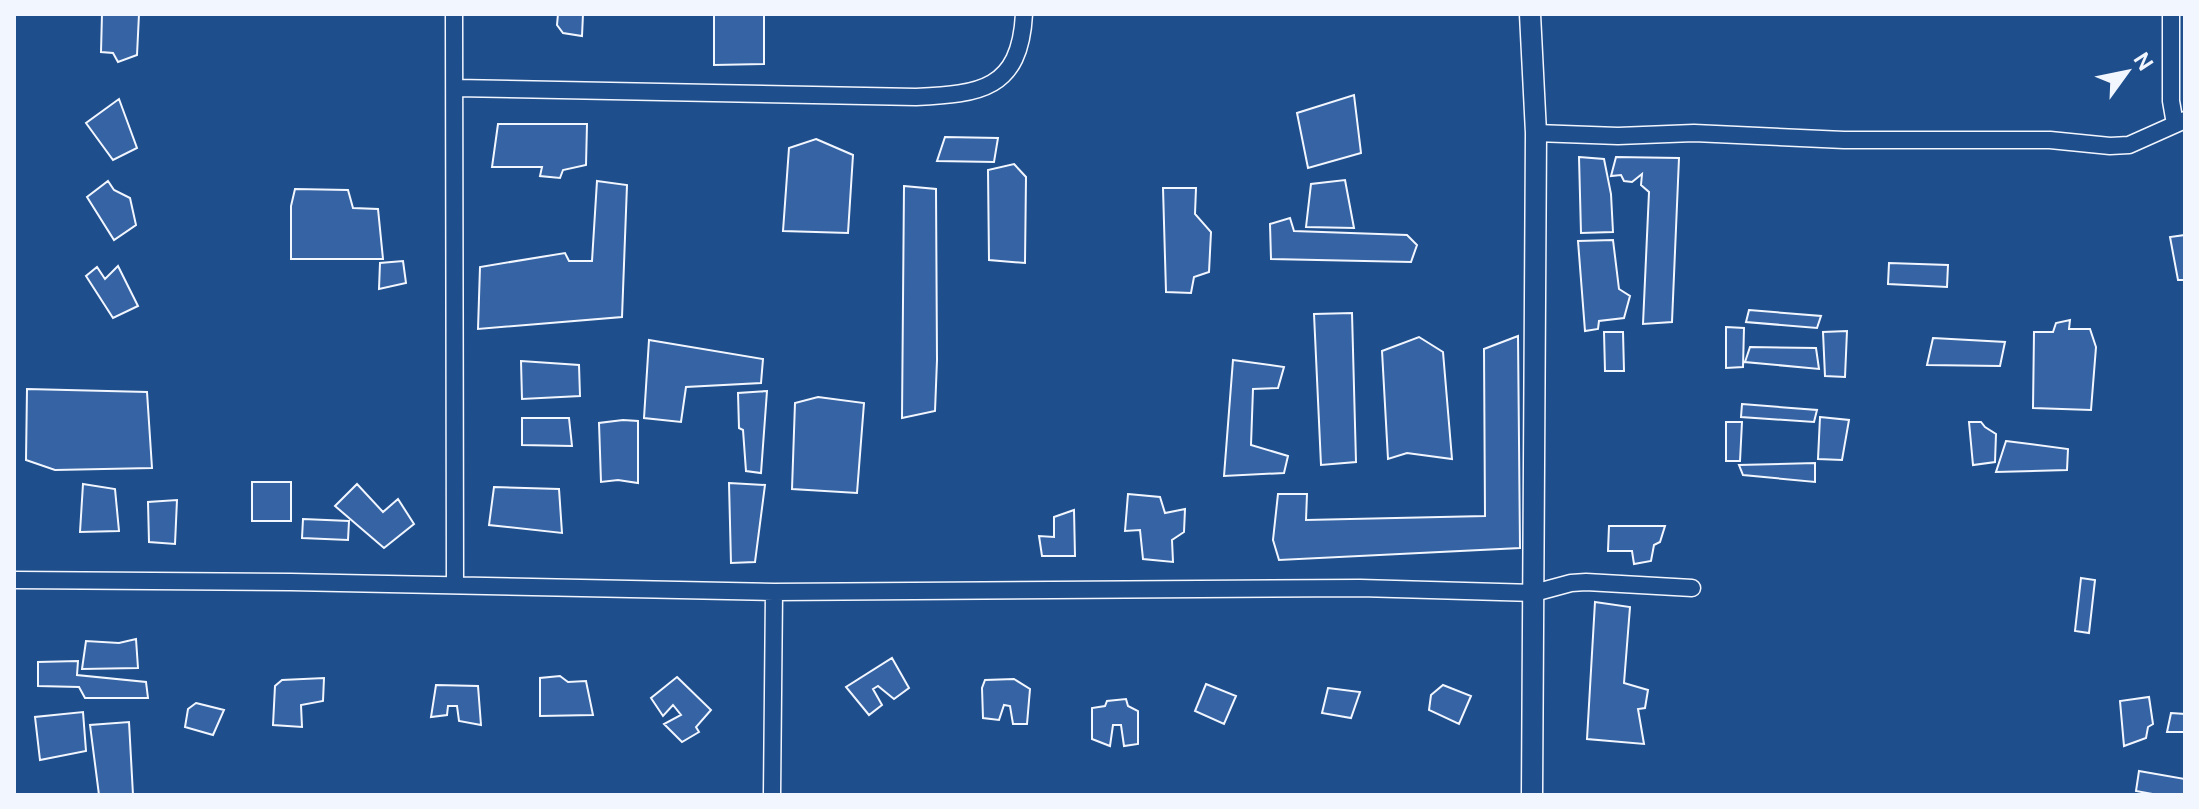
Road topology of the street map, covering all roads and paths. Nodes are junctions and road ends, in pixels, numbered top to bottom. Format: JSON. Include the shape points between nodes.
{"nodes":[{"id":1,"x":454,"y":14,"type":"edge"},
{"id":2,"x":1024,"y":14,"type":"edge"},
{"id":3,"x":1530,"y":14,"type":"edge"},
{"id":4,"x":2171,"y":14,"type":"edge"},
{"id":5,"x":456,"y":88,"type":"junction"},
{"id":6,"x":2180,"y":122,"type":"edge"},
{"id":7,"x":1536,"y":133,"type":"junction"},
{"id":8,"x":14,"y":580,"type":"edge"},
{"id":9,"x":455,"y":585,"type":"junction"},
{"id":10,"x":1692,"y":588,"type":"dead end"},
{"id":11,"x":774,"y":592,"type":"junction"},
{"id":12,"x":1534,"y":593,"type":"junction"},
{"id":13,"x":772,"y":795,"type":"edge"},
{"id":14,"x":1532,"y":795,"type":"edge"}],
"edges":[{"from":1,"to":5,"type":"street"},
{"from":2,"to":5,"type":"street","via":[[1015,58],[1003,75],[985,89],[963,95]]},
{"from":3,"to":7,"type":"street"},
{"from":4,"to":6,"type":"street","via":[[2171,101]]},
{"from":5,"to":9,"type":"street"},
{"from":6,"to":7,"type":"street","via":[[2129,145],[2110,146],[2050,140]]},
{"from":7,"to":12,"type":"street"},
{"from":8,"to":9,"type":"street"},
{"from":9,"to":11,"type":"street"},
{"from":10,"to":12,"type":"street","via":[[1586,582]]},
{"from":11,"to":12,"type":"street","via":[[1360,588]]},
{"from":11,"to":13,"type":"street"},
{"from":12,"to":14,"type":"street"}]}
